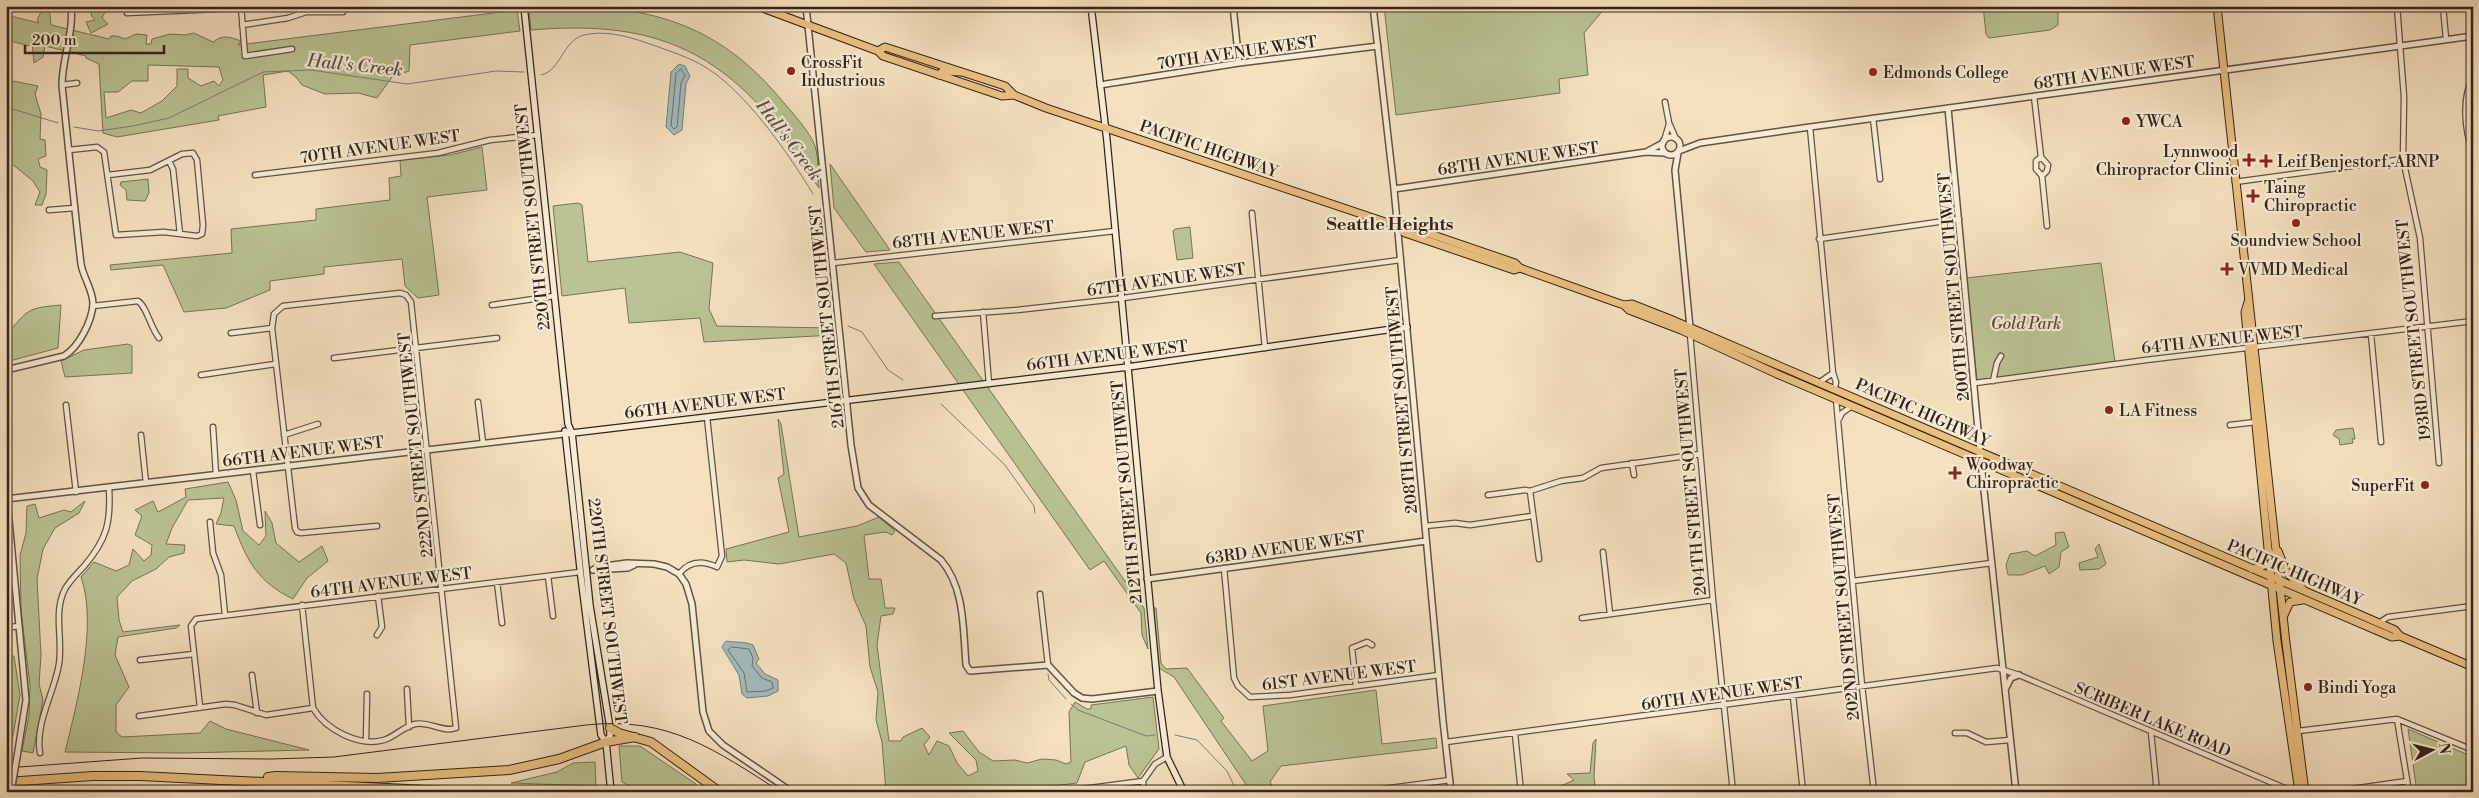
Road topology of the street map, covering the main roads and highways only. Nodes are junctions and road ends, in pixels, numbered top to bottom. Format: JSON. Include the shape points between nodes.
{"nodes":[{"id":1,"x":524,"y":6,"type":"edge"},
{"id":2,"x":744,"y":6,"type":"edge"},
{"id":3,"x":1091,"y":6,"type":"edge"},
{"id":4,"x":2217,"y":6,"type":"edge"},
{"id":5,"x":758,"y":7,"type":"edge"},
{"id":6,"x":878,"y":50,"type":"junction"},
{"id":7,"x":961,"y":72,"type":"junction"},
{"id":8,"x":939,"y":75,"type":"junction"},
{"id":9,"x":1014,"y":95,"type":"junction"},
{"id":10,"x":1105,"y":128,"type":"junction"},
{"id":11,"x":1397,"y":226,"type":"junction"},
{"id":12,"x":1498,"y":261,"type":"junction"},
{"id":13,"x":1407,"y":327,"type":"road end"},
{"id":14,"x":1690,"y":330,"type":"junction"},
{"id":15,"x":2252,"y":348,"type":"junction"},
{"id":16,"x":1128,"y":367,"type":"junction"},
{"id":17,"x":2256,"y":422,"type":"junction"},
{"id":18,"x":568,"y":424,"type":"junction"},
{"id":19,"x":2264,"y":428,"type":"junction"},
{"id":20,"x":572,"y":433,"type":"junction"},
{"id":21,"x":564,"y":434,"type":"junction"},
{"id":22,"x":2259,"y":451,"type":"junction"},
{"id":23,"x":2267,"y":455,"type":"junction"},
{"id":24,"x":2265,"y":504,"type":"junction"},
{"id":25,"x":2274,"y":518,"type":"junction"},
{"id":26,"x":2274,"y":552,"type":"junction"},
{"id":27,"x":2252,"y":569,"type":"junction"},
{"id":28,"x":587,"y":571,"type":"junction"},
{"id":29,"x":2272,"y":578,"type":"junction"},
{"id":30,"x":2280,"y":581,"type":"junction"},
{"id":31,"x":2273,"y":586,"type":"junction"},
{"id":32,"x":2281,"y":590,"type":"junction"},
{"id":33,"x":2305,"y":596,"type":"junction"},
{"id":34,"x":2284,"y":615,"type":"junction"},
{"id":35,"x":2400,"y":636,"type":"junction"},
{"id":36,"x":2473,"y":667,"type":"edge"},
{"id":37,"x":2282,"y":673,"type":"junction"},
{"id":38,"x":2291,"y":682,"type":"junction"},
{"id":39,"x":2289,"y":723,"type":"junction"},
{"id":40,"x":610,"y":728,"type":"junction"},
{"id":41,"x":2298,"y":731,"type":"junction"},
{"id":42,"x":635,"y":737,"type":"junction"},
{"id":43,"x":606,"y":742,"type":"junction"},
{"id":44,"x":256,"y":780,"type":"junction"},
{"id":45,"x":6,"y":784,"type":"edge"},
{"id":46,"x":469,"y":792,"type":"edge"},
{"id":47,"x":611,"y":792,"type":"edge"},
{"id":48,"x":720,"y":792,"type":"edge"},
{"id":49,"x":1184,"y":792,"type":"edge"},
{"id":50,"x":2299,"y":792,"type":"edge"},
{"id":51,"x":2305,"y":792,"type":"edge"}],
"edges":[{"from":1,"to":18,"type":"main road","name":"220TH STREET SOUTHWEST"},
{"from":2,"to":5,"type":"main road","name":"PACIFIC HIGHWAY"},
{"from":3,"to":10,"type":"main road","name":"212TH STREET SOUTHWEST"},
{"from":4,"to":15,"type":"main road","via":[[2248,302],[2245,312]]},
{"from":5,"to":6,"type":"main road","name":"PACIFIC HIGHWAY"},
{"from":6,"to":7,"type":"main road","name":"PACIFIC HIGHWAY","via":[[884,46]]},
{"from":6,"to":8,"type":"main road","name":"PACIFIC HIGHWAY","via":[[883,56]]},
{"from":7,"to":8,"type":"main road","via":[[942,72]]},
{"from":7,"to":9,"type":"main road","name":"PACIFIC HIGHWAY","via":[[1005,86]]},
{"from":8,"to":9,"type":"main road","name":"PACIFIC HIGHWAY","via":[[1002,96]]},
{"from":9,"to":10,"type":"main road","name":"PACIFIC HIGHWAY"},
{"from":10,"to":11,"type":"main road","name":"PACIFIC HIGHWAY"},
{"from":10,"to":16,"type":"main road","name":"212TH STREET SOUTHWEST"},
{"from":11,"to":12,"type":"main road","name":"PACIFIC HIGHWAY","via":[[1404,225]]},
{"from":11,"to":12,"type":"main road","name":"PACIFIC HIGHWAY","via":[[1405,233],[1477,259]]},
{"from":12,"to":14,"type":"main road","name":"PACIFIC HIGHWAY","via":[[1514,270],[1519,268]]},
{"from":13,"to":16,"type":"main road","name":"66TH AVENUE WEST"},
{"from":14,"to":27,"type":"main road","name":"PACIFIC HIGHWAY","via":[[1835,388]]},
{"from":14,"to":31,"type":"main road","name":"PACIFIC HIGHWAY","via":[[1853,406]]},
{"from":15,"to":17,"type":"main road"},
{"from":15,"to":19,"type":"main road"},
{"from":16,"to":20,"type":"main road","name":"66TH AVENUE WEST"},
{"from":16,"to":49,"type":"main road","name":"212TH STREET SOUTHWEST","via":[[1158,691],[1167,757]]},
{"from":17,"to":19,"type":"main road"},
{"from":17,"to":22,"type":"main road"},
{"from":18,"to":20,"type":"main road","name":"220TH STREET SOUTHWEST"},
{"from":18,"to":21,"type":"main road","name":"220TH STREET SOUTHWEST"},
{"from":19,"to":23,"type":"main road"},
{"from":20,"to":21,"type":"main road","name":"66TH AVENUE WEST"},
{"from":20,"to":28,"type":"main road","name":"220TH STREET SOUTHWEST"},
{"from":21,"to":28,"type":"main road","name":"220TH STREET SOUTHWEST"},
{"from":22,"to":23,"type":"main road"},
{"from":22,"to":24,"type":"main road"},
{"from":23,"to":25,"type":"main road"},
{"from":24,"to":25,"type":"main road"},
{"from":24,"to":26,"type":"main road"},
{"from":25,"to":26,"type":"main road"},
{"from":26,"to":27,"type":"main road","via":[[2265,565]]},
{"from":26,"to":29,"type":"main road"},
{"from":26,"to":30,"type":"main road"},
{"from":26,"to":33,"type":"main road"},
{"from":27,"to":29,"type":"main road","name":"PACIFIC HIGHWAY"},
{"from":28,"to":40,"type":"main road","name":"220TH STREET SOUTHWEST"},
{"from":28,"to":43,"type":"main road","name":"220TH STREET SOUTHWEST","via":[[602,735]]},
{"from":29,"to":30,"type":"main road","name":"PACIFIC HIGHWAY"},
{"from":29,"to":31,"type":"main road"},
{"from":30,"to":32,"type":"main road"},
{"from":30,"to":33,"type":"main road","name":"PACIFIC HIGHWAY"},
{"from":31,"to":32,"type":"main road","name":"PACIFIC HIGHWAY"},
{"from":31,"to":37,"type":"main road"},
{"from":32,"to":33,"type":"main road","name":"PACIFIC HIGHWAY"},
{"from":32,"to":34,"type":"main road"},
{"from":33,"to":34,"type":"main road","via":[[2290,602]]},
{"from":33,"to":35,"type":"main road","name":"PACIFIC HIGHWAY","via":[[2392,636]]},
{"from":33,"to":35,"type":"main road","name":"PACIFIC HIGHWAY","via":[[2395,630]]},
{"from":34,"to":38,"type":"main road"},
{"from":35,"to":36,"type":"main road","name":"PACIFIC HIGHWAY"},
{"from":37,"to":38,"type":"main road"},
{"from":37,"to":39,"type":"main road"},
{"from":38,"to":41,"type":"main road"},
{"from":39,"to":41,"type":"main road"},
{"from":39,"to":50,"type":"main road"},
{"from":40,"to":42,"type":"highway"},
{"from":40,"to":43,"type":"main road","name":"220TH STREET SOUTHWEST"},
{"from":41,"to":51,"type":"main road"},
{"from":42,"to":43,"type":"highway"},
{"from":42,"to":48,"type":"highway","via":[[651,742]]},
{"from":43,"to":44,"type":"highway","via":[[559,759],[509,770],[377,778],[276,776]]},
{"from":43,"to":47,"type":"main road","name":"220TH STREET SOUTHWEST"},
{"from":44,"to":45,"type":"highway","via":[[140,776],[47,779]]},
{"from":44,"to":46,"type":"highway"}]}
